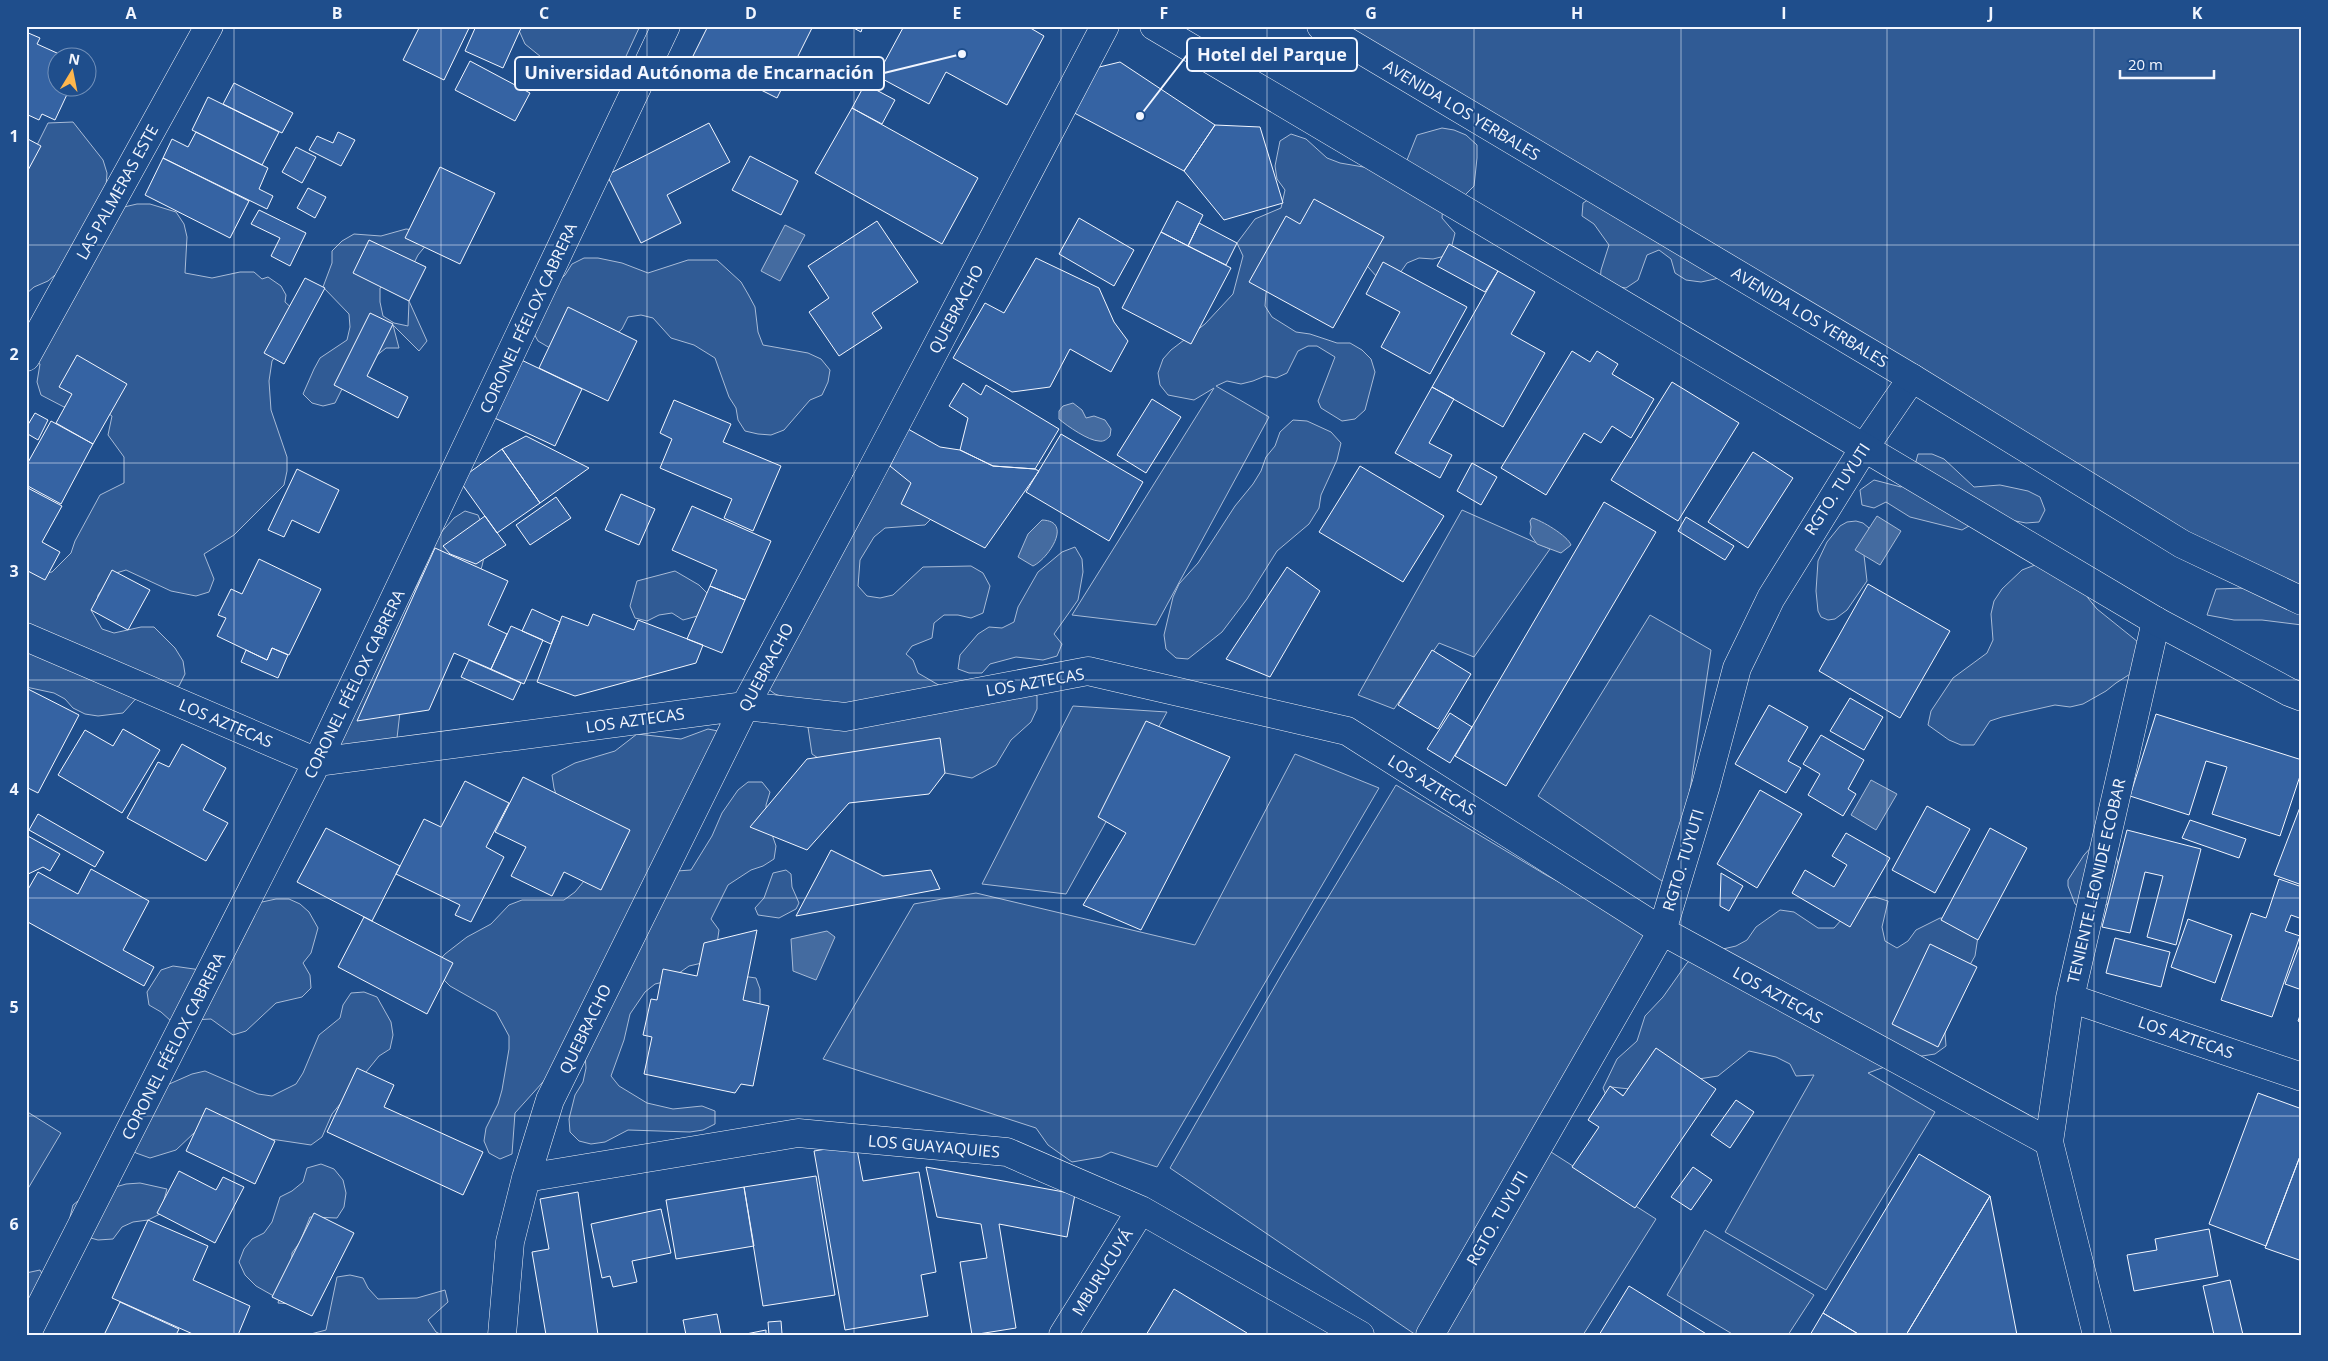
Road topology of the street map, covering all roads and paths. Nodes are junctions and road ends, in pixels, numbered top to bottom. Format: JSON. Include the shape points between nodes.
{"nodes":[{"id":1,"x":209,"y":26,"type":"edge"},
{"id":2,"x":666,"y":26,"type":"edge"},
{"id":3,"x":1105,"y":26,"type":"edge"},
{"id":4,"x":1154,"y":26,"type":"edge"},
{"id":5,"x":1321,"y":26,"type":"edge"},
{"id":6,"x":26,"y":357,"type":"edge"},
{"id":7,"x":1912,"y":378,"type":"junction"},
{"id":8,"x":1864,"y":448,"type":"junction"},
{"id":9,"x":2302,"y":601,"type":"edge"},
{"id":10,"x":2156,"y":621,"type":"junction"},
{"id":11,"x":26,"y":637,"type":"edge"},
{"id":12,"x":2302,"y":697,"type":"edge"},
{"id":13,"x":745,"y":706,"type":"junction"},
{"id":14,"x":317,"y":762,"type":"junction"},
{"id":15,"x":1662,"y":932,"type":"junction"},
{"id":16,"x":2070,"y":998,"type":"junction"},
{"id":17,"x":2302,"y":1077,"type":"edge"},
{"id":18,"x":2049,"y":1142,"type":"junction"},
{"id":19,"x":526,"y":1178,"type":"junction"},
{"id":20,"x":1140,"y":1210,"type":"junction"},
{"id":21,"x":26,"y":1335,"type":"edge"},
{"id":22,"x":502,"y":1335,"type":"edge"},
{"id":23,"x":1063,"y":1335,"type":"edge"},
{"id":24,"x":1360,"y":1335,"type":"edge"},
{"id":25,"x":1430,"y":1335,"type":"edge"},
{"id":26,"x":2097,"y":1335,"type":"edge"}],
"edges":[{"from":1,"to":6,"type":"street","name":"LAS PALMERAS ESTE"},
{"from":2,"to":14,"type":"street","name":"CORONEL FÉELOX CABRERA"},
{"from":3,"to":13,"type":"street","name":"QUEBRACHO"},
{"from":4,"to":8,"type":"street"},
{"from":5,"to":7,"type":"street","name":"AVENIDA LOS YERBALES"},
{"from":7,"to":8,"type":"street","name":"RGTO. TUYUTI"},
{"from":7,"to":9,"type":"street","name":"AVENIDA LOS YERBALES","via":[[2182,544]]},
{"from":8,"to":10,"type":"street"},
{"from":8,"to":15,"type":"street","name":"RGTO. TUYUTI","via":[[1771,598],[1737,668]]},
{"from":10,"to":12,"type":"street"},
{"from":10,"to":16,"type":"street","name":"TENIENTE LEONIDE ECOBAR"},
{"from":11,"to":14,"type":"street","name":"LOS AZTECAS"},
{"from":13,"to":14,"type":"street","name":"LOS AZTECAS"},
{"from":13,"to":15,"type":"street","name":"LOS AZTECAS","via":[[845,717],[1088,672],[1347,731]]},
{"from":13,"to":19,"type":"street","name":"QUEBRACHO","via":[[550,1100]]},
{"from":14,"to":21,"type":"street","name":"CORONEL FÉELOX CABRERA"},
{"from":15,"to":18,"type":"street","name":"LOS AZTECAS"},
{"from":15,"to":25,"type":"street","name":"RGTO. TUYUTI"},
{"from":16,"to":17,"type":"street","name":"LOS AZTECAS"},
{"from":16,"to":18,"type":"street","name":"TENIENTE LEONIDE ECOBAR"},
{"from":18,"to":26,"type":"street"},
{"from":19,"to":20,"type":"street","name":"LOS GUAYAQUIES","via":[[798,1133],[1008,1152]]},
{"from":19,"to":22,"type":"street","name":"QUEBRACHO","via":[[510,1242]]},
{"from":20,"to":23,"type":"street","name":"MBURUCUYÁ"},
{"from":20,"to":24,"type":"street","name":"LOS GUAYAQUIES"}]}
